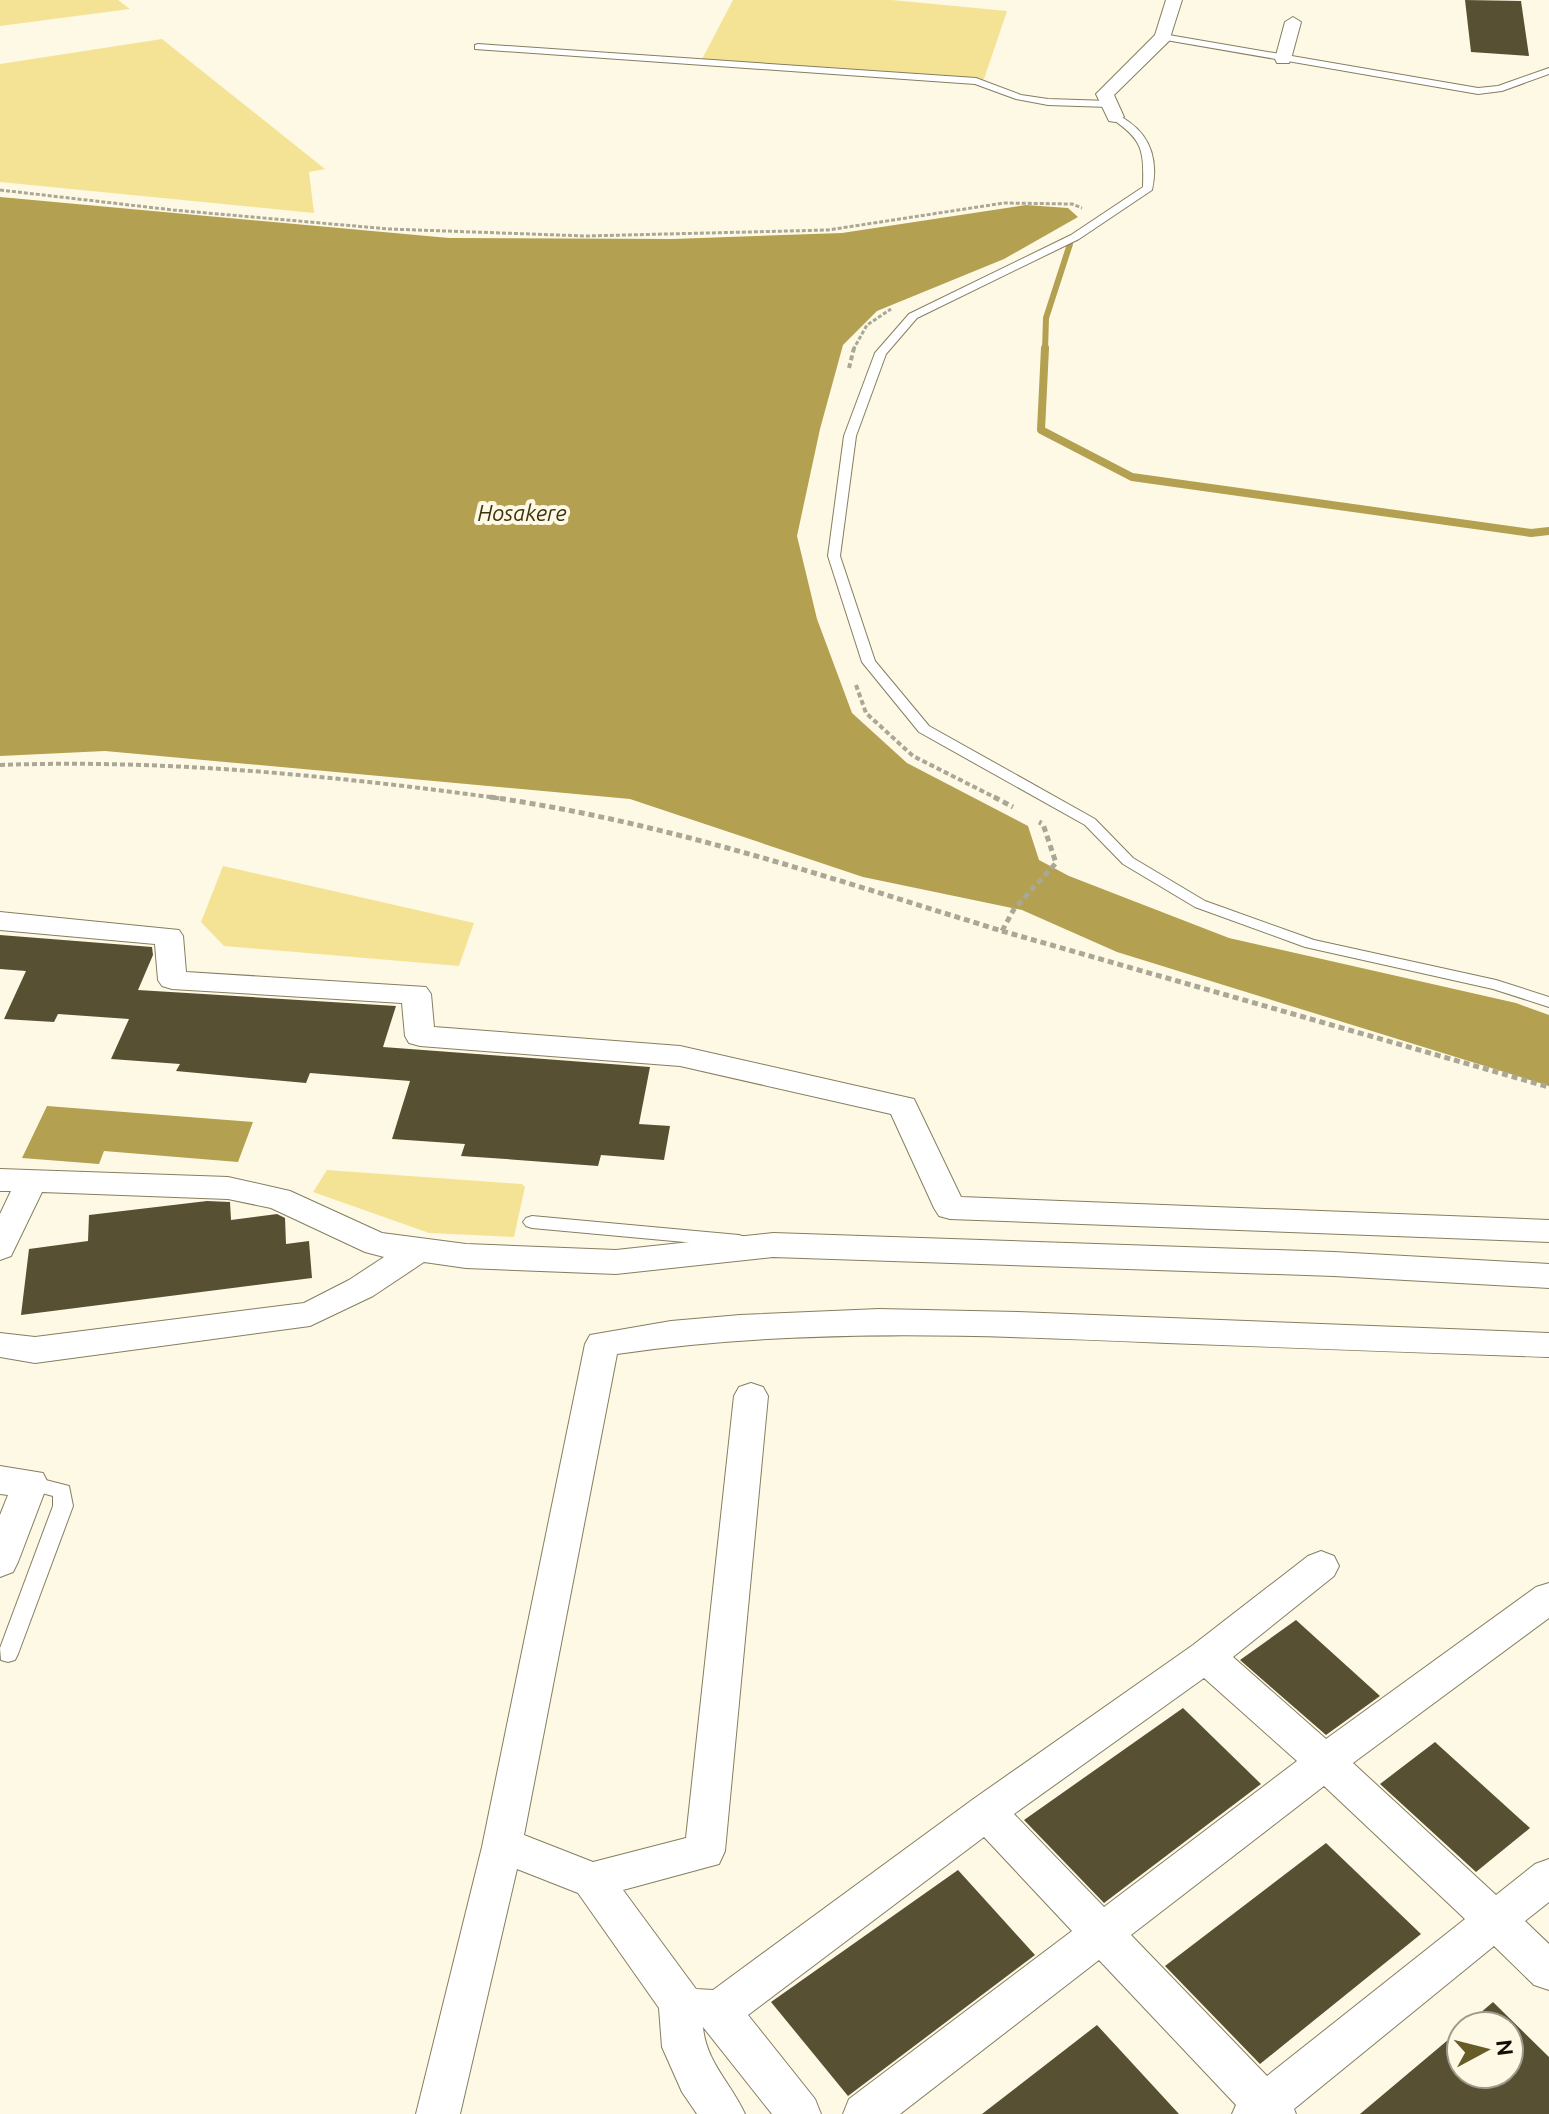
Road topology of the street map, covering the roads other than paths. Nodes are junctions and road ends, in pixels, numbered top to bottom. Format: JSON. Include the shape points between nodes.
{"nodes":[{"id":1,"x":1174,"y":0,"type":"edge"},
{"id":2,"x":1293,"y":22,"type":"dead end"},
{"id":3,"x":1163,"y":37,"type":"junction"},
{"id":4,"x":478,"y":47,"type":"dead end"},
{"id":5,"x":1283,"y":59,"type":"junction"},
{"id":6,"x":1549,"y":71,"type":"edge"},
{"id":7,"x":1112,"y":111,"type":"junction"},
{"id":8,"x":0,"y":921,"type":"edge"},
{"id":9,"x":1549,"y":1002,"type":"edge"},
{"id":10,"x":15,"y":1181,"type":"edge"},
{"id":11,"x":532,"y":1222,"type":"dead end"},
{"id":12,"x":1538,"y":1229,"type":"edge"},
{"id":13,"x":773,"y":1245,"type":"junction"},
{"id":14,"x":0,"y":1248,"type":"edge"},
{"id":15,"x":418,"y":1250,"type":"junction"},
{"id":16,"x":1546,"y":1275,"type":"edge"},
{"id":17,"x":0,"y":1345,"type":"edge"},
{"id":18,"x":1549,"y":1345,"type":"edge"},
{"id":19,"x":751,"y":1396,"type":"dead end"},
{"id":20,"x":15,"y":1482,"type":"edge"},
{"id":21,"x":0,"y":1562,"type":"edge"},
{"id":22,"x":1321,"y":1566,"type":"dead end"},
{"id":23,"x":1542,"y":1613,"type":"edge"},
{"id":24,"x":8,"y":1654,"type":"dead end"},
{"id":25,"x":1206,"y":1656,"type":"junction"},
{"id":26,"x":1325,"y":1762,"type":"junction"},
{"id":27,"x":986,"y":1812,"type":"junction"},
{"id":28,"x":502,"y":1847,"type":"junction"},
{"id":29,"x":1549,"y":1877,"type":"edge"},
{"id":30,"x":592,"y":1880,"type":"junction"},
{"id":31,"x":1496,"y":1922,"type":"junction"},
{"id":32,"x":1101,"y":1933,"type":"junction"},
{"id":33,"x":1549,"y":1971,"type":"edge"},
{"id":34,"x":700,"y":2006,"type":"junction"},
{"id":35,"x":1264,"y":2111,"type":"edge"},
{"id":36,"x":438,"y":2114,"type":"edge"},
{"id":37,"x":723,"y":2114,"type":"edge"},
{"id":38,"x":799,"y":2114,"type":"edge"},
{"id":39,"x":865,"y":2114,"type":"edge"}],
"edges":[{"from":1,"to":3,"type":"street"},
{"from":2,"to":5,"type":"street"},
{"from":3,"to":5,"type":"lane"},
{"from":3,"to":7,"type":"street","via":[[1105,94]]},
{"from":4,"to":7,"type":"lane","via":[[976,81],[1019,97]]},
{"from":5,"to":6,"type":"lane","via":[[1478,91]]},
{"from":7,"to":9,"type":"lane","via":[[1149,149],[1148,188],[1075,237],[913,316],[881,353],[850,436],[834,556],[869,662],[924,729],[1090,822],[1128,861],[1200,904],[1310,944],[1496,985]]},
{"from":8,"to":12,"type":"street","via":[[169,936],[172,980],[416,994],[420,1036],[680,1056],[903,1106],[950,1208]]},
{"from":10,"to":14,"type":"street"},
{"from":10,"to":15,"type":"street","via":[[228,1188],[279,1199],[376,1244]]},
{"from":11,"to":13,"type":"lane"},
{"from":12,"to":16,"type":"street"},
{"from":13,"to":15,"type":"street","via":[[616,1262]]},
{"from":13,"to":16,"type":"street"},
{"from":15,"to":17,"type":"street","via":[[310,1314],[35,1350]]},
{"from":18,"to":28,"type":"street","via":[[987,1321],[678,1330],[602,1344]]},
{"from":19,"to":30,"type":"street","via":[[705,1851]]},
{"from":20,"to":21,"type":"street"},
{"from":20,"to":24,"type":"lane","via":[[62,1491],[63,1506]]},
{"from":22,"to":25,"type":"street"},
{"from":23,"to":26,"type":"street"},
{"from":25,"to":26,"type":"street"},
{"from":25,"to":27,"type":"street"},
{"from":26,"to":31,"type":"street"},
{"from":26,"to":32,"type":"street"},
{"from":27,"to":32,"type":"street"},
{"from":27,"to":34,"type":"street"},
{"from":28,"to":30,"type":"street"},
{"from":28,"to":36,"type":"street"},
{"from":29,"to":31,"type":"street"},
{"from":30,"to":34,"type":"street"},
{"from":31,"to":33,"type":"street"},
{"from":31,"to":35,"type":"street"},
{"from":32,"to":35,"type":"street"},
{"from":32,"to":39,"type":"street"},
{"from":34,"to":37,"type":"street","via":[[683,2047]]},
{"from":34,"to":38,"type":"street"}]}
